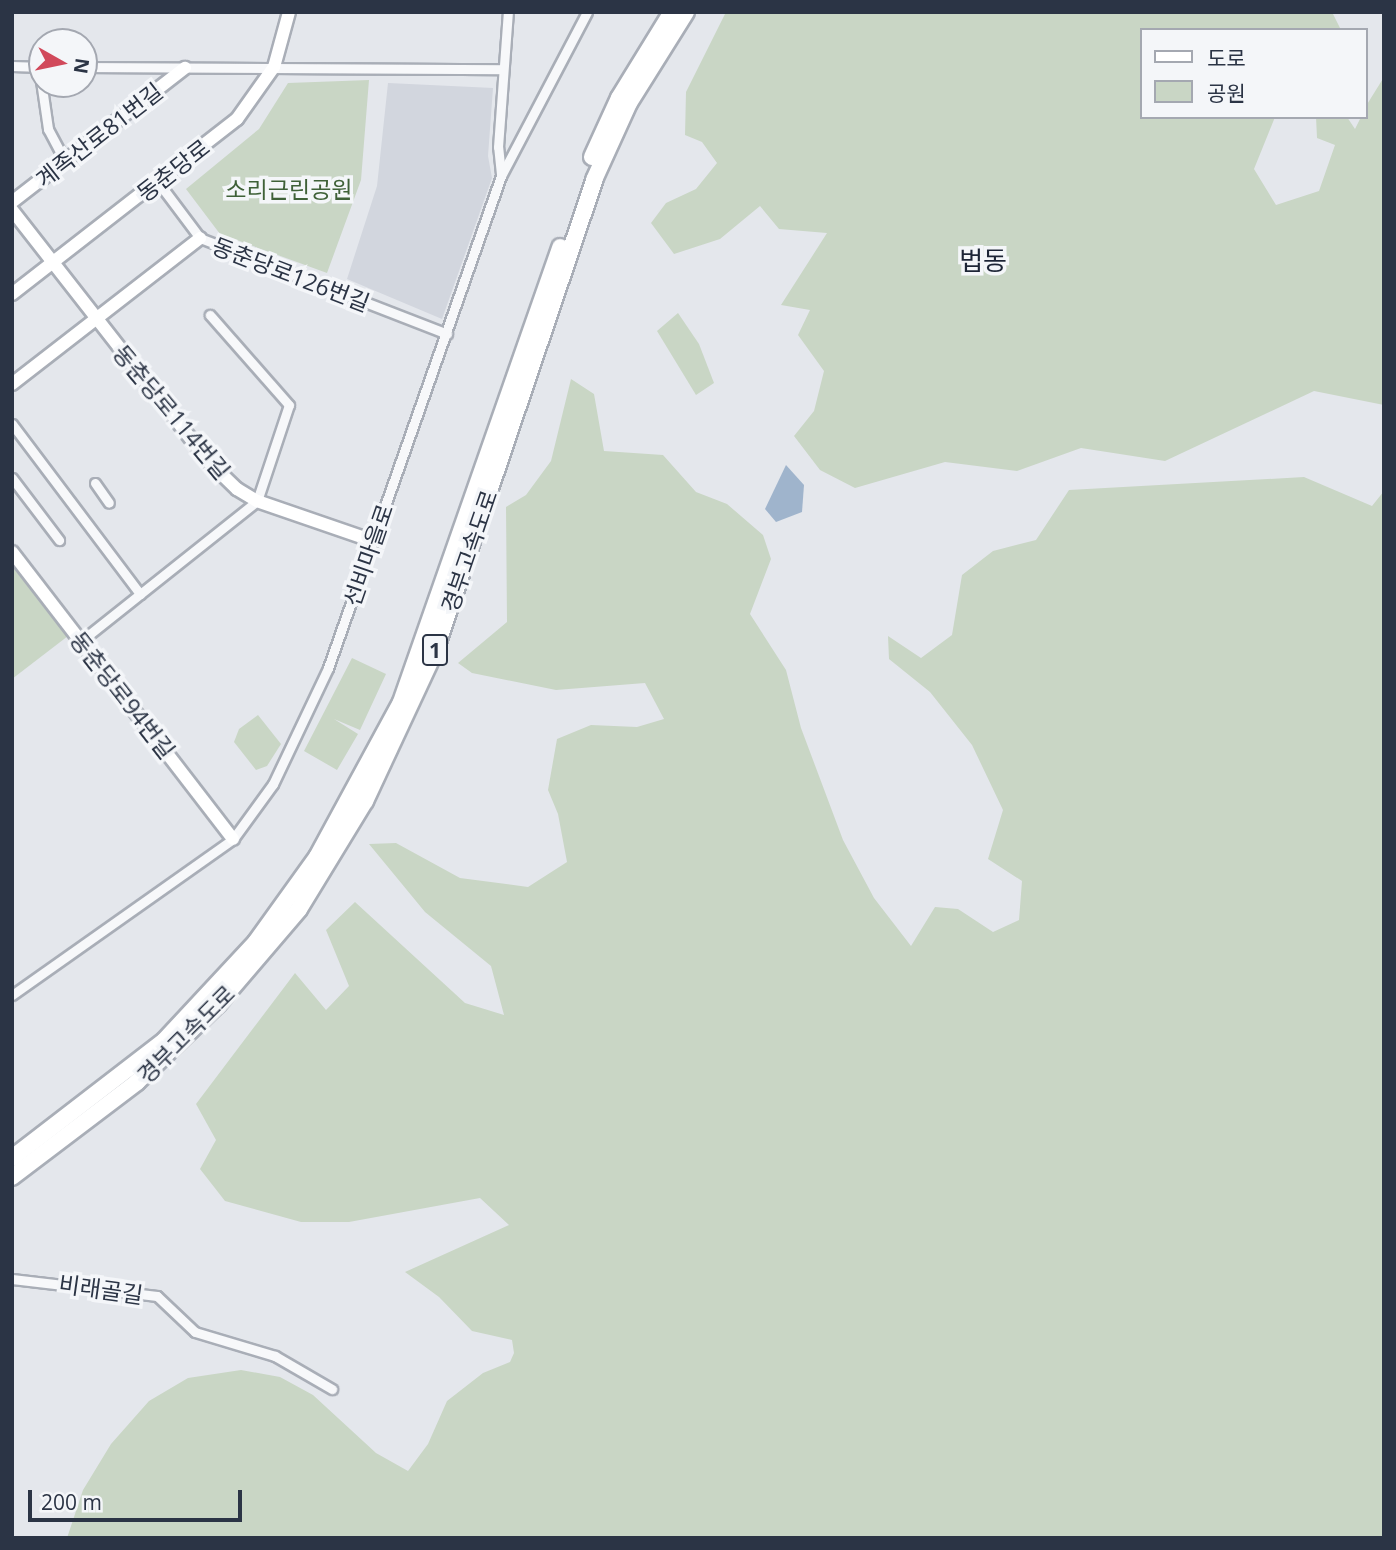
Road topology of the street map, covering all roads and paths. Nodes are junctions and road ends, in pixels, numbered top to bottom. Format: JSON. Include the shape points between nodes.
{"nodes":[{"id":1,"x":289,"y":12,"type":"edge"},
{"id":2,"x":508,"y":12,"type":"edge"},
{"id":3,"x":587,"y":12,"type":"edge"},
{"id":4,"x":672,"y":12,"type":"edge"},
{"id":5,"x":686,"y":12,"type":"edge"},
{"id":6,"x":98,"y":67,"type":"edge"},
{"id":7,"x":274,"y":67,"type":"junction"},
{"id":8,"x":185,"y":68,"type":"junction"},
{"id":9,"x":503,"y":69,"type":"junction"},
{"id":10,"x":45,"y":98,"type":"edge"},
{"id":11,"x":65,"y":161,"type":"junction"},
{"id":12,"x":501,"y":176,"type":"junction"},
{"id":13,"x":159,"y":182,"type":"junction"},
{"id":14,"x":12,"y":202,"type":"edge"},
{"id":15,"x":12,"y":210,"type":"edge"},
{"id":16,"x":200,"y":238,"type":"junction"},
{"id":17,"x":52,"y":263,"type":"junction"},
{"id":18,"x":12,"y":294,"type":"edge"},
{"id":19,"x":210,"y":315,"type":"dead end"},
{"id":20,"x":96,"y":319,"type":"junction"},
{"id":21,"x":447,"y":334,"type":"junction"},
{"id":22,"x":12,"y":384,"type":"edge"},
{"id":23,"x":12,"y":424,"type":"edge"},
{"id":24,"x":12,"y":478,"type":"edge"},
{"id":25,"x":95,"y":483,"type":"dead end"},
{"id":26,"x":257,"y":501,"type":"junction"},
{"id":27,"x":109,"y":503,"type":"dead end"},
{"id":28,"x":60,"y":540,"type":"dead end"},
{"id":29,"x":373,"y":541,"type":"junction"},
{"id":30,"x":12,"y":552,"type":"edge"},
{"id":31,"x":140,"y":594,"type":"junction"},
{"id":32,"x":81,"y":641,"type":"junction"},
{"id":33,"x":233,"y":839,"type":"junction"},
{"id":34,"x":12,"y":995,"type":"edge"},
{"id":35,"x":12,"y":1158,"type":"edge"},
{"id":36,"x":12,"y":1177,"type":"edge"},
{"id":37,"x":12,"y":1279,"type":"edge"},
{"id":38,"x":332,"y":1389,"type":"dead end"}],
"edges":[{"from":1,"to":7,"type":"main road","name":"동춘당로"},
{"from":2,"to":9,"type":"street"},
{"from":3,"to":12,"type":"street","name":"선비마을로"},
{"from":4,"to":35,"type":"highway","name":"경부고속도로","number":"1","via":[[619,98],[584,178],[444,589],[401,702],[352,797],[286,903],[199,1006],[118,1080]]},
{"from":5,"to":36,"type":"highway","name":"경부고속도로","number":"1","via":[[629,103],[594,180],[435,651],[365,801],[299,909],[218,1004],[137,1082]]},
{"from":6,"to":8,"type":"street"},
{"from":7,"to":8,"type":"street"},
{"from":7,"to":9,"type":"street"},
{"from":7,"to":13,"type":"main road","name":"동춘당로","via":[[237,119]]},
{"from":8,"to":11,"type":"main road","name":"계족산로81번길"},
{"from":9,"to":12,"type":"street","via":[[498,147]]},
{"from":10,"to":11,"type":"street","via":[[48,128]]},
{"from":11,"to":14,"type":"main road","name":"계족산로81번길"},
{"from":12,"to":21,"type":"street","name":"선비마을로"},
{"from":13,"to":16,"type":"street","name":"동춘당로126번길"},
{"from":13,"to":17,"type":"main road","name":"동춘당로"},
{"from":15,"to":17,"type":"main road","name":"동춘당로114번길"},
{"from":16,"to":20,"type":"main road"},
{"from":16,"to":21,"type":"street","name":"동춘당로126번길"},
{"from":17,"to":18,"type":"main road","name":"동춘당로"},
{"from":17,"to":20,"type":"main road","name":"동춘당로114번길"},
{"from":19,"to":26,"type":"street","via":[[289,405]]},
{"from":20,"to":22,"type":"main road"},
{"from":20,"to":26,"type":"main road","name":"동춘당로114번길","via":[[209,463]]},
{"from":21,"to":29,"type":"street","name":"선비마을로"},
{"from":23,"to":31,"type":"street"},
{"from":24,"to":28,"type":"street"},
{"from":25,"to":27,"type":"street"},
{"from":26,"to":29,"type":"main road","name":"동춘당로114번길"},
{"from":26,"to":31,"type":"street"},
{"from":29,"to":33,"type":"street","name":"선비마을로","via":[[311,710],[273,784]]},
{"from":30,"to":32,"type":"main road","name":"동춘당로94번길"},
{"from":31,"to":32,"type":"street"},
{"from":32,"to":33,"type":"main road","name":"동춘당로94번길"},
{"from":33,"to":34,"type":"street","name":"선비마을로"},
{"from":37,"to":38,"type":"street","name":"비래골길","via":[[157,1296],[205,1338],[275,1356]]}]}
